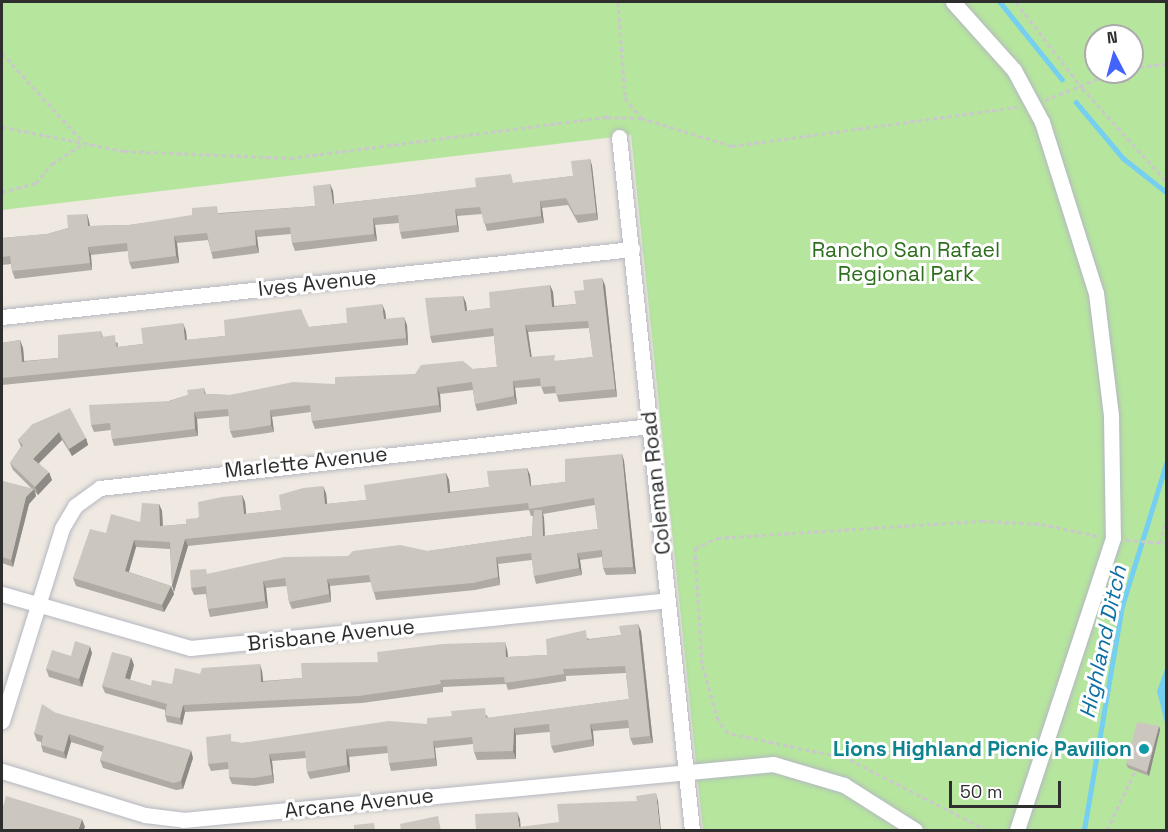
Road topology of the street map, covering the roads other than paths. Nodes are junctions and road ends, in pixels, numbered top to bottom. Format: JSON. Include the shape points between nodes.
{"nodes":[{"id":1,"x":953,"y":2,"type":"edge"},
{"id":2,"x":619,"y":136,"type":"dead end"},
{"id":3,"x":632,"y":249,"type":"junction"},
{"id":4,"x":2,"y":317,"type":"edge"},
{"id":5,"x":650,"y":426,"type":"junction"},
{"id":6,"x":2,"y":594,"type":"edge"},
{"id":7,"x":668,"y":600,"type":"junction"},
{"id":8,"x":37,"y":605,"type":"junction"},
{"id":9,"x":2,"y":722,"type":"edge"},
{"id":10,"x":686,"y":769,"type":"junction"},
{"id":11,"x":2,"y":771,"type":"edge"},
{"id":12,"x":692,"y":831,"type":"edge"},
{"id":13,"x":915,"y":831,"type":"edge"},
{"id":14,"x":1017,"y":831,"type":"edge"}],
"edges":[{"from":1,"to":14,"type":"street","via":[[1014,70],[1032,104],[1076,216],[1096,293],[1111,416],[1113,538]]},
{"from":2,"to":3,"type":"street","name":"Coleman Road"},
{"from":3,"to":4,"type":"street","name":"Ives Avenue"},
{"from":3,"to":5,"type":"street","name":"Coleman Road"},
{"from":5,"to":7,"type":"street","name":"Coleman Road"},
{"from":5,"to":8,"type":"street","name":"Marlette Avenue","via":[[100,488],[67,517]]},
{"from":6,"to":8,"type":"street","name":"Brisbane Avenue"},
{"from":7,"to":8,"type":"street","name":"Brisbane Avenue","via":[[204,648],[163,644]]},
{"from":7,"to":10,"type":"street","name":"Coleman Road"},
{"from":8,"to":9,"type":"street","name":"Marlette Avenue"},
{"from":10,"to":11,"type":"street","name":"Arcane Avenue","via":[[183,820],[146,815]]},
{"from":10,"to":12,"type":"street","name":"Coleman Road"},
{"from":10,"to":13,"type":"street","name":"Arcane Avenue","via":[[773,764],[805,770],[844,785]]}]}
